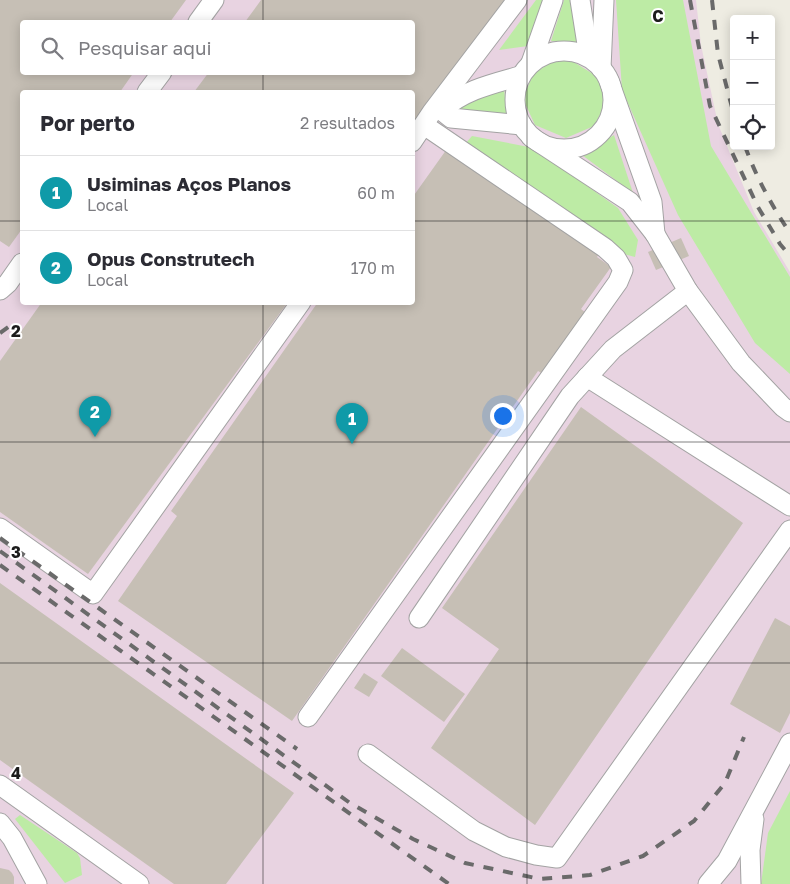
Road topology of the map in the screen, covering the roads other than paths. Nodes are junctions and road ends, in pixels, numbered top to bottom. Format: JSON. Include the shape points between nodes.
{"nodes":[{"id":1,"x":214,"y":0,"type":"edge"},
{"id":2,"x":517,"y":0,"type":"edge"},
{"id":3,"x":553,"y":0,"type":"edge"},
{"id":4,"x":580,"y":0,"type":"edge"},
{"id":5,"x":604,"y":0,"type":"edge"},
{"id":6,"x":199,"y":20,"type":"edge"},
{"id":7,"x":600,"y":69,"type":"junction"},
{"id":8,"x":526,"y":70,"type":"junction"},
{"id":9,"x":160,"y":75,"type":"edge"},
{"id":10,"x":148,"y":90,"type":"edge"},
{"id":11,"x":432,"y":116,"type":"junction"},
{"id":12,"x":527,"y":131,"type":"junction"},
{"id":13,"x":415,"y":138,"type":"edge"},
{"id":14,"x":655,"y":234,"type":"junction"},
{"id":15,"x":20,"y":267,"type":"edge"},
{"id":16,"x":0,"y":290,"type":"edge"},
{"id":17,"x":688,"y":291,"type":"junction"},
{"id":18,"x":299,"y":305,"type":"edge"},
{"id":19,"x":587,"y":378,"type":"junction"},
{"id":20,"x":790,"y":412,"type":"edge"},
{"id":21,"x":790,"y":506,"type":"edge"},
{"id":22,"x":0,"y":528,"type":"edge"},
{"id":23,"x":790,"y":530,"type":"edge"},
{"id":24,"x":419,"y":618,"type":"dead end"},
{"id":25,"x":308,"y":717,"type":"dead end"},
{"id":26,"x":790,"y":743,"type":"edge"},
{"id":27,"x":368,"y":754,"type":"dead end"},
{"id":28,"x":0,"y":785,"type":"edge"},
{"id":29,"x":755,"y":810,"type":"junction"},
{"id":30,"x":0,"y":823,"type":"edge"},
{"id":31,"x":37,"y":884,"type":"edge"},
{"id":32,"x":139,"y":884,"type":"edge"},
{"id":33,"x":708,"y":884,"type":"edge"},
{"id":34,"x":751,"y":884,"type":"edge"}],
"edges":[{"from":1,"to":6,"type":"lane"},
{"from":2,"to":11,"type":"lane"},
{"from":3,"to":8,"type":"lane"},
{"from":4,"to":7,"type":"lane"},
{"from":5,"to":7,"type":"lane"},
{"from":7,"to":8,"type":"lane","via":[[574,52],[559,51],[544,55]]},
{"from":7,"to":12,"type":"lane","via":[[613,98],[611,114],[604,128],[592,140],[578,147],[561,149],[545,146]]},
{"from":7,"to":14,"type":"lane","via":[[652,202]]},
{"from":8,"to":11,"type":"lane","via":[[464,94]]},
{"from":8,"to":12,"type":"lane","via":[[516,88],[514,101],[516,114]]},
{"from":9,"to":10,"type":"lane"},
{"from":11,"to":12,"type":"lane"},
{"from":11,"to":13,"type":"lane"},
{"from":11,"to":25,"type":"lane","via":[[605,248],[623,270],[618,282]]},
{"from":12,"to":14,"type":"lane","via":[[630,202]]},
{"from":14,"to":17,"type":"lane"},
{"from":15,"to":16,"type":"lane"},
{"from":17,"to":19,"type":"lane","via":[[613,348]]},
{"from":17,"to":20,"type":"lane","via":[[741,363]]},
{"from":18,"to":22,"type":"lane","via":[[93,594]]},
{"from":19,"to":21,"type":"lane"},
{"from":19,"to":24,"type":"lane","via":[[570,396]]},
{"from":23,"to":27,"type":"lane","via":[[556,858],[506,847],[474,832]]},
{"from":26,"to":29,"type":"lane"},
{"from":28,"to":32,"type":"lane"},
{"from":29,"to":33,"type":"lane","via":[[727,861]]},
{"from":29,"to":34,"type":"lane","via":[[750,850]]},
{"from":30,"to":31,"type":"lane"}]}
